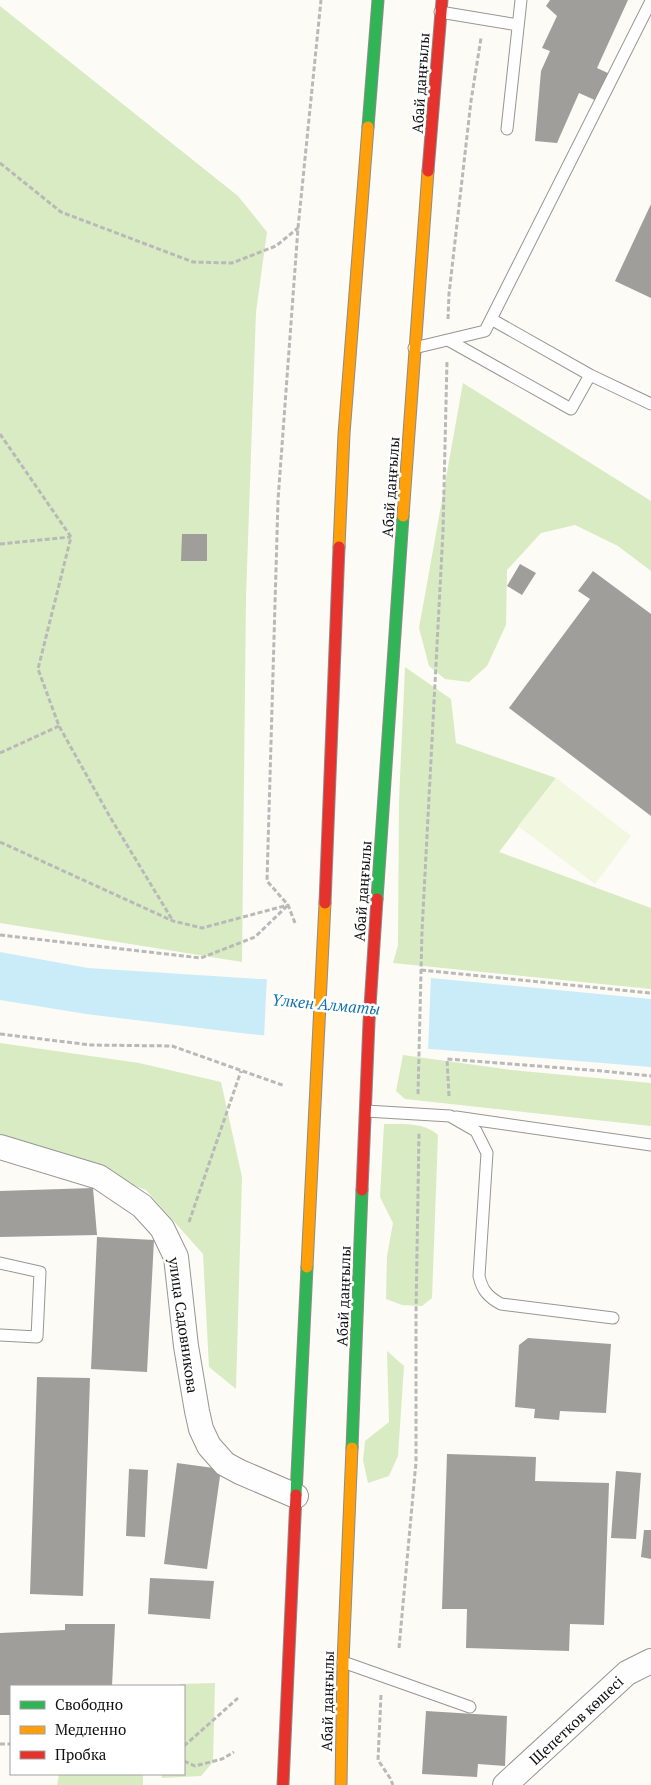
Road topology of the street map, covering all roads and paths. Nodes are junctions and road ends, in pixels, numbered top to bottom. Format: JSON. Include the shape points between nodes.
{"nodes":[{"id":1,"x":322,"y":0,"type":"edge"},
{"id":2,"x":378,"y":0,"type":"edge"},
{"id":3,"x":442,"y":0,"type":"edge"},
{"id":4,"x":521,"y":0,"type":"edge"},
{"id":5,"x":651,"y":1,"type":"edge"},
{"id":6,"x":440,"y":12,"type":"junction"},
{"id":7,"x":484,"y":19,"type":"junction"},
{"id":8,"x":518,"y":25,"type":"junction"},
{"id":9,"x":506,"y":129,"type":"dead end"},
{"id":10,"x":0,"y":163,"type":"edge"},
{"id":11,"x":298,"y":228,"type":"junction"},
{"id":12,"x":491,"y":320,"type":"junction"},
{"id":13,"x":448,"y":340,"type":"junction"},
{"id":14,"x":414,"y":348,"type":"junction"},
{"id":15,"x":590,"y":375,"type":"junction"},
{"id":16,"x":651,"y":404,"type":"edge"},
{"id":17,"x":0,"y":434,"type":"edge"},
{"id":18,"x":71,"y":537,"type":"junction"},
{"id":19,"x":0,"y":544,"type":"edge"},
{"id":20,"x":59,"y":726,"type":"junction"},
{"id":21,"x":0,"y":753,"type":"edge"},
{"id":22,"x":0,"y":842,"type":"edge"},
{"id":23,"x":288,"y":905,"type":"junction"},
{"id":24,"x":173,"y":921,"type":"junction"},
{"id":25,"x":296,"y":926,"type":"dead end"},
{"id":26,"x":0,"y":935,"type":"edge"},
{"id":27,"x":421,"y":970,"type":"junction"},
{"id":28,"x":651,"y":994,"type":"edge"},
{"id":29,"x":0,"y":1034,"type":"edge"},
{"id":30,"x":241,"y":1071,"type":"junction"},
{"id":31,"x":651,"y":1076,"type":"edge"},
{"id":32,"x":285,"y":1086,"type":"dead end"},
{"id":33,"x":366,"y":1111,"type":"junction"},
{"id":34,"x":418,"y":1114,"type":"junction"},
{"id":35,"x":450,"y":1116,"type":"junction"},
{"id":36,"x":651,"y":1145,"type":"edge"},
{"id":37,"x":0,"y":1147,"type":"edge"},
{"id":38,"x":176,"y":1257,"type":"junction"},
{"id":39,"x":0,"y":1263,"type":"edge"},
{"id":40,"x":613,"y":1318,"type":"dead end"},
{"id":41,"x":0,"y":1335,"type":"edge"},
{"id":42,"x":296,"y":1496,"type":"junction"},
{"id":43,"x":398,"y":1648,"type":"dead end"},
{"id":44,"x":651,"y":1661,"type":"edge"},
{"id":45,"x":343,"y":1662,"type":"junction"},
{"id":46,"x":381,"y":1694,"type":"dead end"},
{"id":47,"x":238,"y":1698,"type":"dead end"},
{"id":48,"x":470,"y":1707,"type":"dead end"},
{"id":49,"x":185,"y":1745,"type":"edge"},
{"id":50,"x":234,"y":1752,"type":"dead end"},
{"id":51,"x":185,"y":1761,"type":"edge"},
{"id":52,"x":283,"y":1785,"type":"edge"},
{"id":53,"x":341,"y":1785,"type":"edge"},
{"id":54,"x":393,"y":1785,"type":"edge"},
{"id":55,"x":505,"y":1785,"type":"edge"}],
"edges":[{"from":1,"to":11,"type":"path"},
{"from":2,"to":42,"type":"main road","via":[[344,434]]},
{"from":3,"to":6,"type":"main road","name":"Абай даңғылы"},
{"from":4,"to":8,"type":"lane"},
{"from":5,"to":12,"type":"lane"},
{"from":6,"to":7,"type":"lane"},
{"from":6,"to":14,"type":"main road","name":"Абай даңғылы"},
{"from":7,"to":8,"type":"lane"},
{"from":7,"to":13,"type":"path","via":[[451,274]]},
{"from":8,"to":9,"type":"lane"},
{"from":10,"to":11,"type":"path","via":[[61,212],[194,262],[232,263],[276,246]]},
{"from":11,"to":23,"type":"path","via":[[278,500],[267,881]]},
{"from":12,"to":13,"type":"lane","via":[[485,331]]},
{"from":12,"to":15,"type":"lane"},
{"from":13,"to":14,"type":"lane"},
{"from":13,"to":15,"type":"lane","via":[[571,409]]},
{"from":13,"to":27,"type":"path","via":[[443,531]]},
{"from":14,"to":33,"type":"main road","name":"Абай даңғылы"},
{"from":15,"to":16,"type":"lane"},
{"from":17,"to":18,"type":"path"},
{"from":18,"to":19,"type":"path"},
{"from":18,"to":20,"type":"path","via":[[38,669]]},
{"from":20,"to":21,"type":"path"},
{"from":20,"to":24,"type":"path"},
{"from":22,"to":24,"type":"path"},
{"from":23,"to":24,"type":"path","via":[[202,928]]},
{"from":23,"to":25,"type":"path"},
{"from":23,"to":26,"type":"path","via":[[255,937],[201,958]]},
{"from":27,"to":28,"type":"path"},
{"from":27,"to":34,"type":"path"},
{"from":29,"to":30,"type":"path","via":[[91,1045],[172,1046]]},
{"from":30,"to":32,"type":"path"},
{"from":30,"to":38,"type":"path"},
{"from":31,"to":35,"type":"path","via":[[447,1059]]},
{"from":33,"to":34,"type":"lane"},
{"from":33,"to":45,"type":"main road","name":"Абай даңғылы"},
{"from":34,"to":35,"type":"lane"},
{"from":34,"to":43,"type":"path","via":[[416,1462]]},
{"from":35,"to":36,"type":"lane"},
{"from":35,"to":40,"type":"lane","via":[[476,1131],[487,1153],[479,1276],[490,1298],[500,1304]]},
{"from":37,"to":38,"type":"street","name":"улица Садовникова","via":[[99,1177],[142,1206],[162,1228]]},
{"from":38,"to":42,"type":"street","name":"улица Садовникова","via":[[197,1411],[209,1446],[225,1464]]},
{"from":39,"to":41,"type":"lane","via":[[40,1272],[37,1337]]},
{"from":42,"to":52,"type":"main road"},
{"from":44,"to":55,"type":"street","name":"Щепетков көшесі","via":[[627,1673]]},
{"from":45,"to":48,"type":"lane"},
{"from":45,"to":53,"type":"main road","name":"Абай даңғылы"},
{"from":46,"to":54,"type":"path","via":[[378,1760]]},
{"from":47,"to":49,"type":"path"},
{"from":50,"to":51,"type":"path","via":[[222,1759],[195,1766]]}]}
